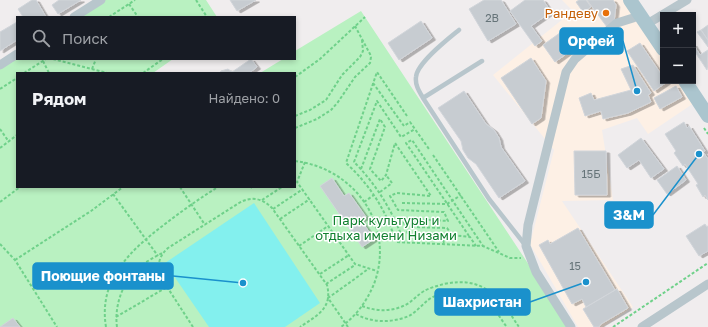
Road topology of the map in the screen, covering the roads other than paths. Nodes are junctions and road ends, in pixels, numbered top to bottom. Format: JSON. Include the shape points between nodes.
{"nodes":[{"id":1,"x":688,"y":0,"type":"edge"},
{"id":2,"x":96,"y":1,"type":"edge"},
{"id":3,"x":639,"y":12,"type":"edge"},
{"id":4,"x":75,"y":16,"type":"edge"},
{"id":5,"x":459,"y":30,"type":"dead end"},
{"id":6,"x":660,"y":41,"type":"edge"},
{"id":7,"x":662,"y":48,"type":"edge"},
{"id":8,"x":16,"y":55,"type":"edge"},
{"id":9,"x":482,"y":61,"type":"dead end"},
{"id":10,"x":0,"y":65,"type":"edge"},
{"id":11,"x":688,"y":84,"type":"edge"},
{"id":12,"x":688,"y":84,"type":"edge"},
{"id":13,"x":423,"y":98,"type":"junction"},
{"id":14,"x":708,"y":112,"type":"edge"},
{"id":15,"x":708,"y":116,"type":"edge"},
{"id":16,"x":526,"y":246,"type":"junction"},
{"id":17,"x":708,"y":284,"type":"edge"},
{"id":18,"x":571,"y":327,"type":"edge"},
{"id":19,"x":642,"y":327,"type":"edge"}],
"edges":[{"from":1,"to":3,"type":"street"},
{"from":2,"to":4,"type":"street"},
{"from":3,"to":6,"type":"main road"},
{"from":3,"to":7,"type":"main road"},
{"from":3,"to":16,"type":"street","via":[[633,18],[617,23],[575,59],[566,72],[528,226]]},
{"from":5,"to":13,"type":"lane","via":[[425,60],[416,75],[417,86]]},
{"from":8,"to":10,"type":"street"},
{"from":9,"to":13,"type":"lane"},
{"from":11,"to":14,"type":"main road"},
{"from":12,"to":15,"type":"main road"},
{"from":13,"to":16,"type":"lane","via":[[489,199]]},
{"from":16,"to":18,"type":"street","via":[[536,272]]},
{"from":17,"to":19,"type":"street"}]}
